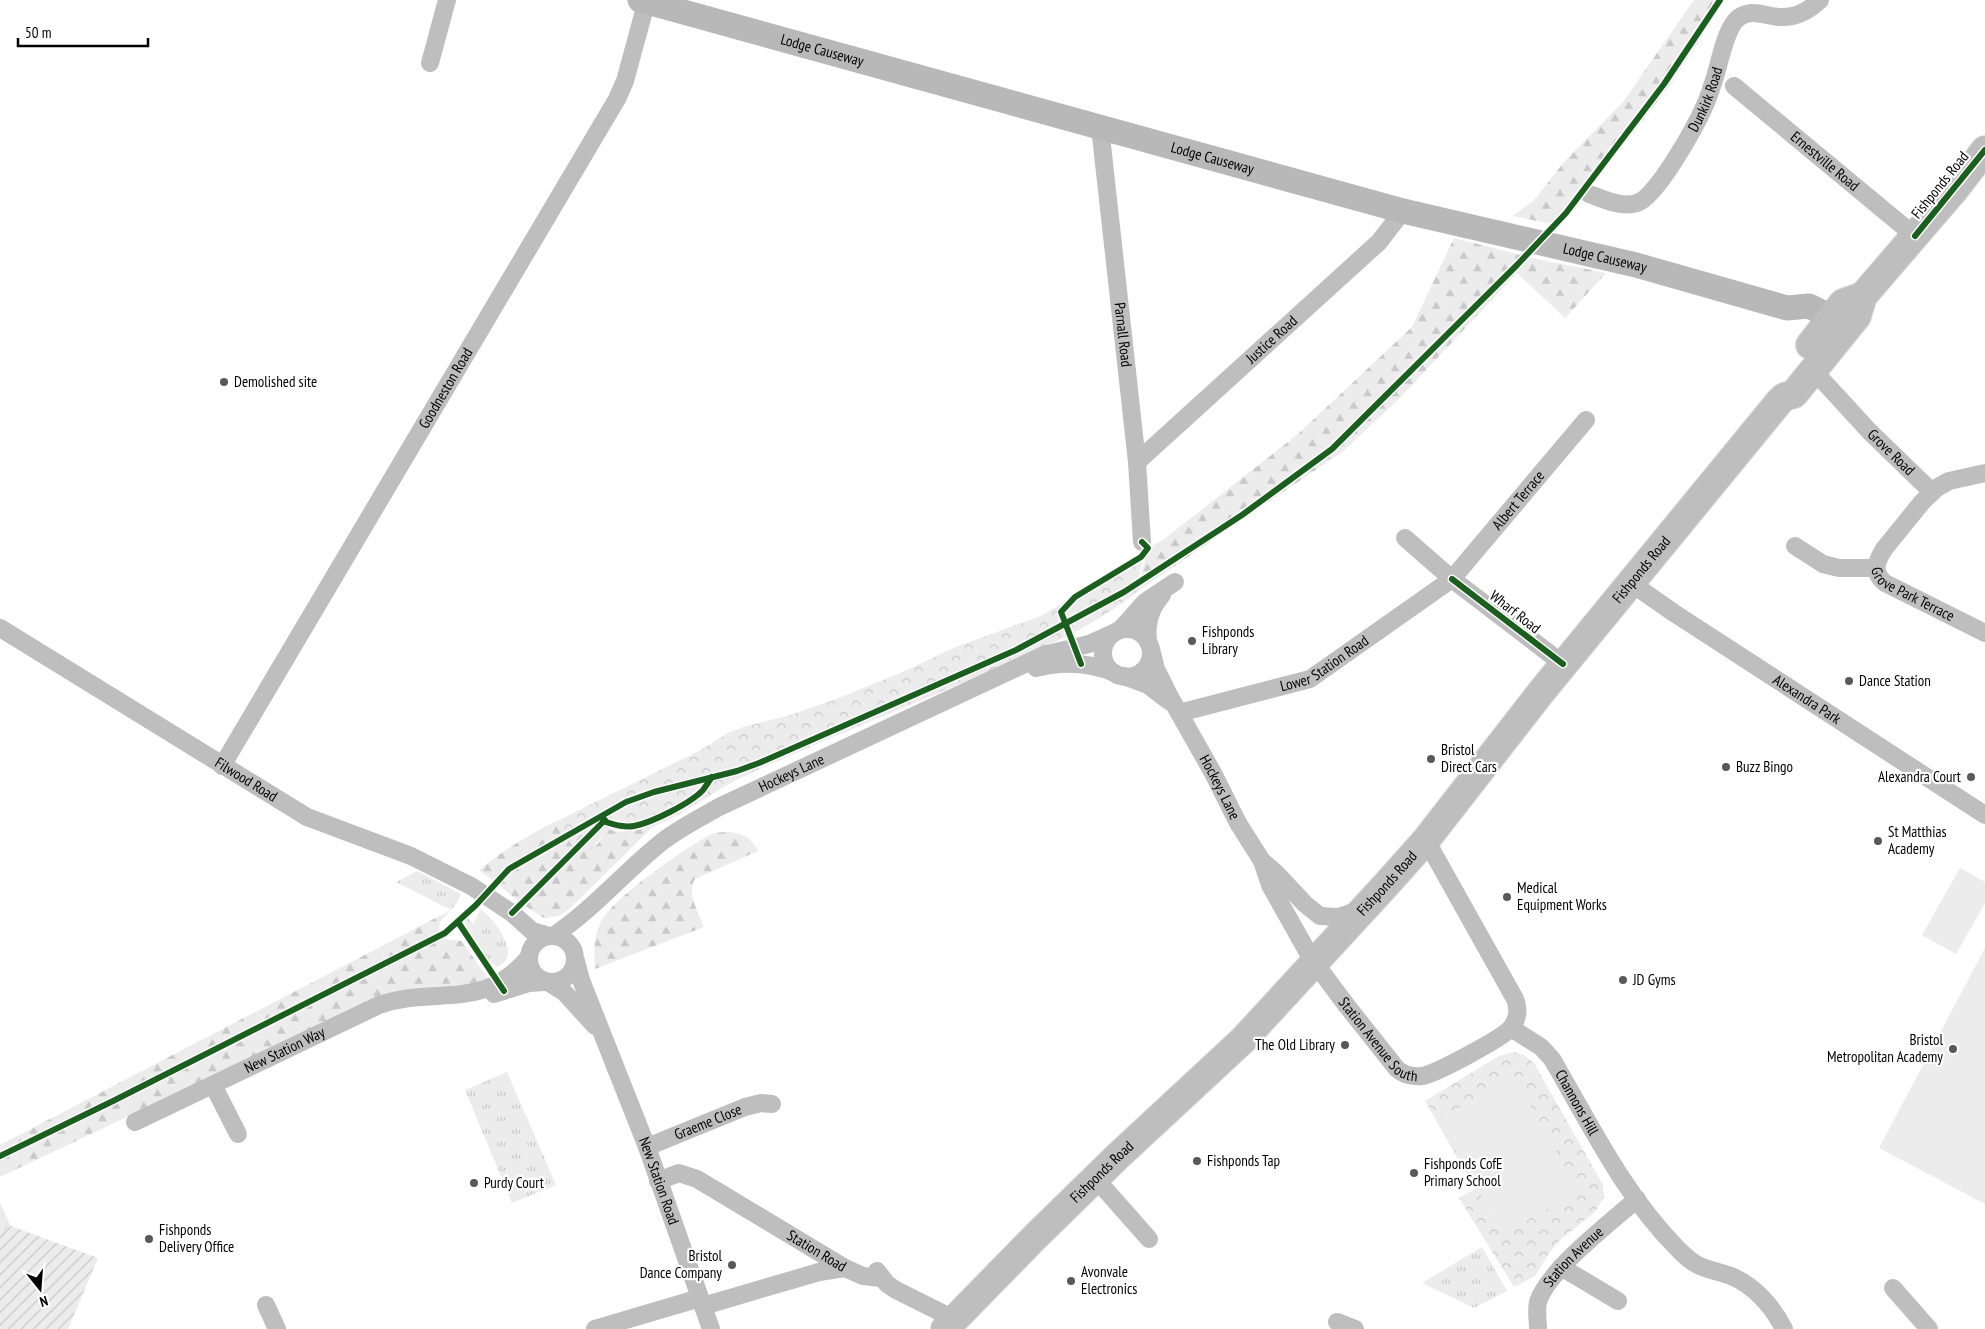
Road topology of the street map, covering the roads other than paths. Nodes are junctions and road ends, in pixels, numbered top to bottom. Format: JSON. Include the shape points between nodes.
{"nodes":[{"id":1,"x":447,"y":0,"type":"edge"},
{"id":2,"x":1820,"y":0,"type":"edge"},
{"id":3,"x":644,"y":1,"type":"edge"},
{"id":4,"x":430,"y":63,"type":"dead end"},
{"id":5,"x":1734,"y":86,"type":"dead end"},
{"id":6,"x":1100,"y":127,"type":"junction"},
{"id":7,"x":1980,"y":165,"type":"edge"},
{"id":8,"x":1589,"y":194,"type":"dead end"},
{"id":9,"x":1403,"y":211,"type":"junction"},
{"id":10,"x":1915,"y":236,"type":"junction"},
{"id":11,"x":1834,"y":329,"type":"junction"},
{"id":12,"x":1814,"y":370,"type":"junction"},
{"id":13,"x":1784,"y":397,"type":"junction"},
{"id":14,"x":1586,"y":420,"type":"dead end"},
{"id":15,"x":1136,"y":462,"type":"junction"},
{"id":16,"x":1985,"y":473,"type":"edge"},
{"id":17,"x":1932,"y":492,"type":"junction"},
{"id":18,"x":1405,"y":538,"type":"dead end"},
{"id":19,"x":1142,"y":542,"type":"dead end"},
{"id":20,"x":1795,"y":546,"type":"dead end"},
{"id":21,"x":1876,"y":568,"type":"junction"},
{"id":22,"x":1452,"y":579,"type":"junction"},
{"id":23,"x":1630,"y":583,"type":"junction"},
{"id":24,"x":0,"y":628,"type":"edge"},
{"id":25,"x":1118,"y":631,"type":"junction"},
{"id":26,"x":1985,"y":633,"type":"edge"},
{"id":27,"x":1149,"y":645,"type":"junction"},
{"id":28,"x":1563,"y":664,"type":"junction"},
{"id":29,"x":1120,"y":675,"type":"junction"},
{"id":30,"x":994,"y":678,"type":"junction"},
{"id":31,"x":1179,"y":713,"type":"junction"},
{"id":32,"x":222,"y":766,"type":"junction"},
{"id":33,"x":1985,"y":815,"type":"edge"},
{"id":34,"x":1426,"y":840,"type":"junction"},
{"id":35,"x":1262,"y":862,"type":"junction"},
{"id":36,"x":605,"y":894,"type":"junction"},
{"id":37,"x":503,"y":906,"type":"junction"},
{"id":38,"x":1361,"y":910,"type":"junction"},
{"id":39,"x":551,"y":936,"type":"junction"},
{"id":40,"x":574,"y":955,"type":"junction"},
{"id":41,"x":529,"y":956,"type":"junction"},
{"id":42,"x":1314,"y":962,"type":"junction"},
{"id":43,"x":547,"y":982,"type":"junction"},
{"id":44,"x":440,"y":997,"type":"junction"},
{"id":45,"x":1511,"y":1028,"type":"junction"},
{"id":46,"x":602,"y":1033,"type":"junction"},
{"id":47,"x":213,"y":1085,"type":"junction"},
{"id":48,"x":772,"y":1104,"type":"dead end"},
{"id":49,"x":136,"y":1122,"type":"dead end"},
{"id":50,"x":238,"y":1134,"type":"dead end"},
{"id":51,"x":647,"y":1147,"type":"junction"},
{"id":52,"x":1096,"y":1179,"type":"junction"},
{"id":53,"x":658,"y":1180,"type":"junction"},
{"id":54,"x":1637,"y":1199,"type":"junction"},
{"id":55,"x":1150,"y":1239,"type":"dead end"},
{"id":56,"x":1561,"y":1267,"type":"junction"},
{"id":57,"x":845,"y":1268,"type":"junction"},
{"id":58,"x":1893,"y":1288,"type":"dead end"},
{"id":59,"x":1618,"y":1301,"type":"dead end"},
{"id":60,"x":701,"y":1302,"type":"junction"},
{"id":61,"x":266,"y":1305,"type":"dead end"},
{"id":62,"x":1336,"y":1322,"type":"dead end"},
{"id":63,"x":949,"y":1324,"type":"edge"},
{"id":64,"x":277,"y":1329,"type":"edge"},
{"id":65,"x":595,"y":1329,"type":"edge"},
{"id":66,"x":711,"y":1329,"type":"edge"},
{"id":67,"x":1355,"y":1329,"type":"edge"},
{"id":68,"x":1538,"y":1329,"type":"edge"},
{"id":69,"x":1784,"y":1329,"type":"edge"},
{"id":70,"x":1930,"y":1329,"type":"edge"}],
"edges":[{"from":1,"to":4,"type":"street"},
{"from":2,"to":8,"type":"street","name":"Dunkirk Road","via":[[1793,16],[1778,17],[1754,12],[1737,20],[1729,32],[1702,112],[1661,181],[1646,199],[1630,205]]},
{"from":3,"to":6,"type":"main road","name":"Lodge Causeway"},
{"from":3,"to":32,"type":"street","name":"Goodneston Road","via":[[625,81],[614,104]]},
{"from":5,"to":10,"type":"street","name":"Ernestville Road"},
{"from":6,"to":9,"type":"main road","name":"Lodge Causeway"},
{"from":6,"to":15,"type":"street","name":"Parnall Road"},
{"from":7,"to":10,"type":"main road","name":"Fishponds Road"},
{"from":9,"to":11,"type":"main road","name":"Lodge Causeway","via":[[1636,266],[1787,308],[1797,320]]},
{"from":9,"to":15,"type":"street","name":"Justice Road","via":[[1379,242]]},
{"from":10,"to":11,"type":"main road","name":"Fishponds Road","via":[[1863,296],[1857,316]]},
{"from":11,"to":12,"type":"main road","name":"Fishponds Road"},
{"from":11,"to":13,"type":"main road","name":"Fishponds Road","via":[[1782,383]]},
{"from":12,"to":13,"type":"main road","name":"Fishponds Road","via":[[1794,394]]},
{"from":12,"to":17,"type":"street","name":"Grove Road","via":[[1870,432]]},
{"from":13,"to":23,"type":"main road","name":"Fishponds Road"},
{"from":14,"to":22,"type":"street","name":"Albert Terrace"},
{"from":15,"to":19,"type":"street","name":"Parnall Road"},
{"from":16,"to":17,"type":"street","via":[[1949,480]]},
{"from":17,"to":21,"type":"street","name":"Grove Park Terrace","via":[[1884,549]]},
{"from":18,"to":22,"type":"street","name":"Wharf Road"},
{"from":20,"to":21,"type":"street","via":[[1831,566]]},
{"from":21,"to":26,"type":"street","name":"Grove Park Terrace","via":[[1885,583]]},
{"from":22,"to":28,"type":"street","name":"Wharf Road"},
{"from":22,"to":31,"type":"street","name":"Lower Station Road","via":[[1310,679]]},
{"from":23,"to":28,"type":"main road","name":"Fishponds Road"},
{"from":23,"to":33,"type":"street","name":"Alexandra Park"},
{"from":24,"to":32,"type":"street","name":"Filwood Road"},
{"from":25,"to":27,"type":"street","via":[[1136,631]]},
{"from":25,"to":27,"type":"street","name":"Hockeys Lane","via":[[1144,602],[1175,582],[1152,610],[1147,625]]},
{"from":25,"to":29,"type":"street","via":[[1107,641],[1104,653],[1107,665]]},
{"from":25,"to":30,"type":"street","name":"Hockeys Lane","via":[[1089,644],[1044,655]]},
{"from":27,"to":29,"type":"street","name":"Hockeys Lane","via":[[1151,657],[1146,667],[1136,674]]},
{"from":27,"to":31,"type":"street","name":"Hockeys Lane","via":[[1159,676]]},
{"from":28,"to":34,"type":"main road","name":"Fishponds Road"},
{"from":29,"to":30,"type":"street","name":"Hockeys Lane","via":[[1093,665],[1063,663]]},
{"from":29,"to":31,"type":"street","name":"Hockeys Lane","via":[[1154,689]]},
{"from":30,"to":36,"type":"street","name":"Hockeys Lane","via":[[719,807],[666,839]]},
{"from":31,"to":35,"type":"street","name":"Hockeys Lane"},
{"from":32,"to":37,"type":"street","name":"Filwood Road","via":[[307,817],[411,856]]},
{"from":34,"to":38,"type":"main road","name":"Fishponds Road"},
{"from":34,"to":45,"type":"street","via":[[1518,1005]]},
{"from":35,"to":38,"type":"street","name":"Hockeys Lane","via":[[1320,916],[1338,917]]},
{"from":35,"to":42,"type":"street","name":"Hockeys Lane","via":[[1270,885]]},
{"from":36,"to":39,"type":"street","name":"Hockeys Lane","via":[[581,916]]},
{"from":36,"to":40,"type":"street","name":"Hockeys Lane","via":[[582,926]]},
{"from":37,"to":39,"type":"street","name":"Filwood Road","via":[[532,931]]},
{"from":37,"to":41,"type":"street","name":"Filwood Road","via":[[518,928]]},
{"from":38,"to":42,"type":"main road","name":"Fishponds Road"},
{"from":39,"to":40,"type":"street","via":[[563,938]]},
{"from":39,"to":41,"type":"street","via":[[536,943]]},
{"from":40,"to":43,"type":"street","via":[[572,972],[567,978]]},
{"from":40,"to":46,"type":"street","name":"New Station Road"},
{"from":41,"to":43,"type":"street","via":[[532,972]]},
{"from":41,"to":44,"type":"street","name":"New Station Way","via":[[516,972],[490,988],[466,995]]},
{"from":42,"to":45,"type":"street","name":"Station Avenue South","via":[[1393,1065],[1409,1076],[1438,1071]]},
{"from":42,"to":52,"type":"main road","name":"Fishponds Road","via":[[1243,1040]]},
{"from":43,"to":44,"type":"street","name":"New Station Way","via":[[524,984],[478,998]]},
{"from":43,"to":46,"type":"street","name":"New Station Road","via":[[564,992]]},
{"from":44,"to":47,"type":"street","name":"New Station Way","via":[[401,999],[379,1005]]},
{"from":45,"to":54,"type":"street","name":"Channons Hill","via":[[1533,1040],[1552,1059]]},
{"from":46,"to":51,"type":"street","name":"New Station Road"},
{"from":47,"to":49,"type":"street","name":"New Station Way"},
{"from":47,"to":50,"type":"street"},
{"from":48,"to":51,"type":"street","name":"Graeme Close","via":[[745,1107]]},
{"from":51,"to":53,"type":"street","name":"New Station Road"},
{"from":52,"to":55,"type":"street"},
{"from":52,"to":63,"type":"main road","name":"Fishponds Road"},
{"from":53,"to":57,"type":"street","name":"Station Road","via":[[678,1173],[697,1179]]},
{"from":53,"to":60,"type":"street","name":"New Station Road"},
{"from":54,"to":56,"type":"street","name":"Station Avenue"},
{"from":54,"to":69,"type":"street","name":"Channons Hill","via":[[1685,1256],[1701,1268],[1739,1280],[1758,1294],[1776,1314]]},
{"from":56,"to":59,"type":"street"},
{"from":56,"to":68,"type":"street","name":"Station Avenue","via":[[1539,1299]]},
{"from":57,"to":60,"type":"street","name":"Station Road"},
{"from":57,"to":63,"type":"street","via":[[862,1276],[879,1275],[896,1290]]},
{"from":58,"to":70,"type":"street"},
{"from":60,"to":65,"type":"street","name":"Station Road"},
{"from":60,"to":66,"type":"street","name":"New Station Road"},
{"from":61,"to":64,"type":"street"},
{"from":62,"to":67,"type":"street"}]}
